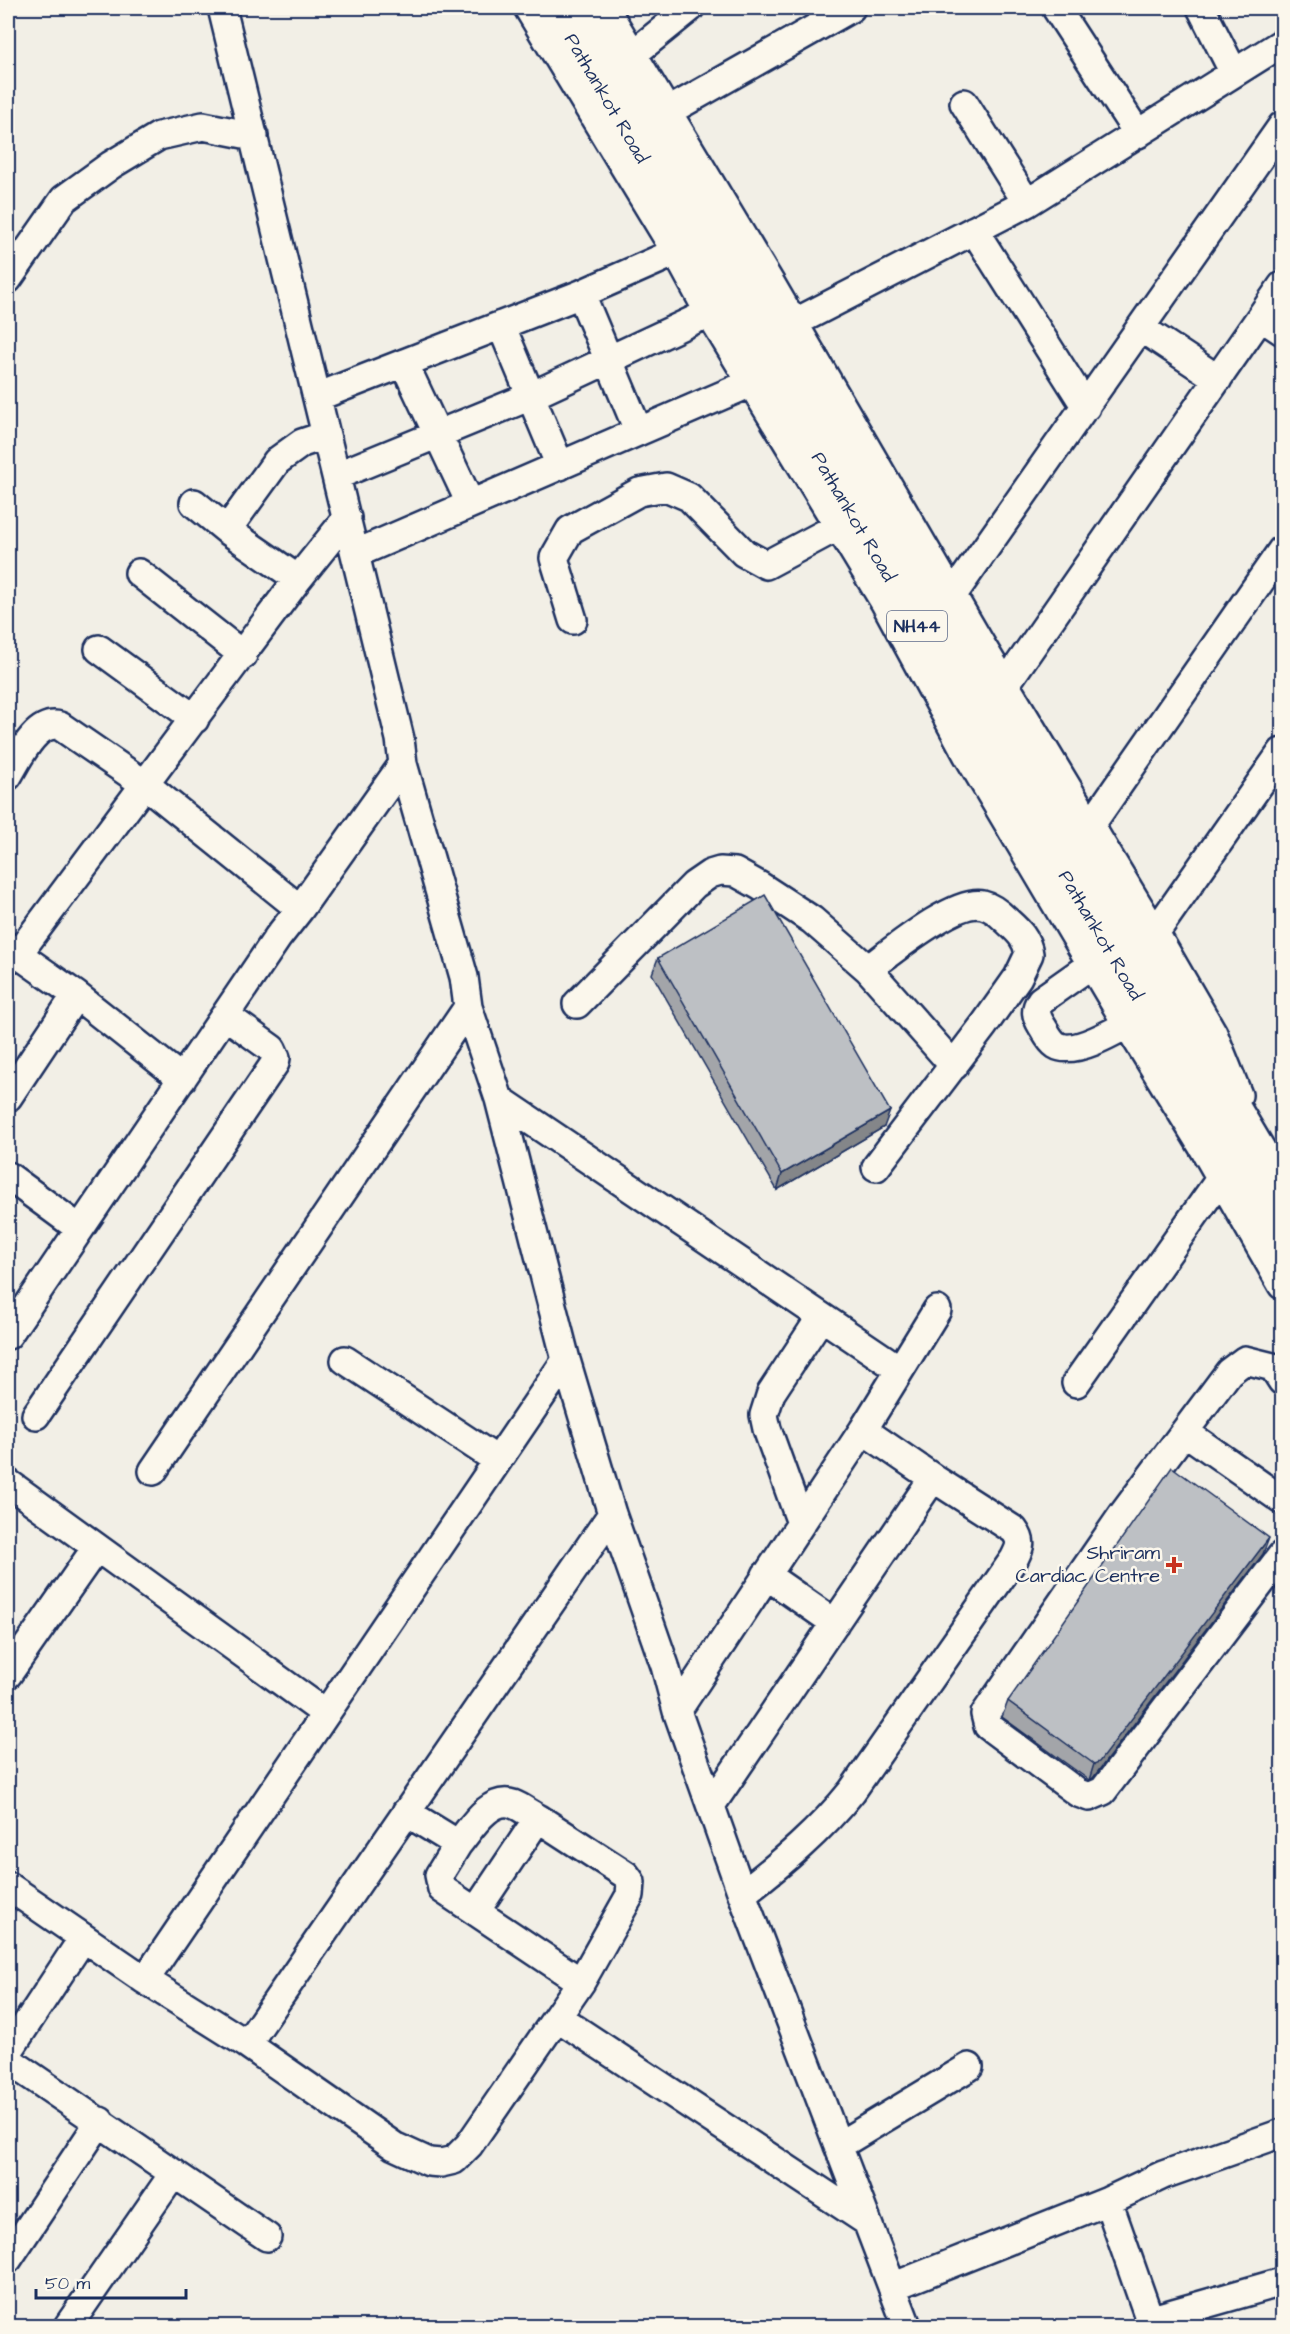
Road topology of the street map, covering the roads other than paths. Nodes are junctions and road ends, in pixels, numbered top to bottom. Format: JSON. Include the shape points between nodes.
{"nodes":[{"id":1,"x":222,"y":8,"type":"edge"},
{"id":2,"x":528,"y":8,"type":"edge"},
{"id":3,"x":553,"y":8,"type":"edge"},
{"id":4,"x":580,"y":8,"type":"edge"},
{"id":5,"x":690,"y":8,"type":"edge"},
{"id":6,"x":851,"y":8,"type":"edge"},
{"id":7,"x":1056,"y":8,"type":"edge"},
{"id":8,"x":1201,"y":8,"type":"edge"},
{"id":9,"x":614,"y":12,"type":"edge"},
{"id":10,"x":1282,"y":43,"type":"edge"},
{"id":11,"x":633,"y":54,"type":"junction"},
{"id":12,"x":1234,"y":73,"type":"junction"},
{"id":13,"x":964,"y":103,"type":"dead end"},
{"id":14,"x":667,"y":112,"type":"junction"},
{"id":15,"x":1282,"y":126,"type":"edge"},
{"id":16,"x":1138,"y":134,"type":"junction"},
{"id":17,"x":254,"y":136,"type":"junction"},
{"id":18,"x":1027,"y":203,"type":"junction"},
{"id":19,"x":975,"y":230,"type":"junction"},
{"id":20,"x":676,"y":252,"type":"junction"},
{"id":21,"x":8,"y":279,"type":"edge"},
{"id":22,"x":1282,"y":286,"type":"edge"},
{"id":23,"x":581,"y":294,"type":"junction"},
{"id":24,"x":709,"y":313,"type":"junction"},
{"id":25,"x":794,"y":323,"type":"junction"},
{"id":26,"x":1272,"y":324,"type":"edge"},
{"id":27,"x":501,"y":325,"type":"junction"},
{"id":28,"x":1141,"y":328,"type":"junction"},
{"id":29,"x":609,"y":359,"type":"junction"},
{"id":30,"x":404,"y":363,"type":"junction"},
{"id":31,"x":1218,"y":379,"type":"junction"},
{"id":32,"x":751,"y":383,"type":"junction"},
{"id":33,"x":531,"y":396,"type":"junction"},
{"id":34,"x":317,"y":397,"type":"junction"},
{"id":35,"x":1086,"y":407,"type":"junction"},
{"id":36,"x":638,"y":430,"type":"junction"},
{"id":37,"x":438,"y":434,"type":"junction"},
{"id":38,"x":326,"y":435,"type":"junction"},
{"id":39,"x":560,"y":466,"type":"junction"},
{"id":40,"x":336,"y":476,"type":"junction"},
{"id":41,"x":194,"y":503,"type":"dead end"},
{"id":42,"x":470,"y":503,"type":"junction"},
{"id":43,"x":346,"y":518,"type":"junction"},
{"id":44,"x":838,"y":526,"type":"junction"},
{"id":45,"x":227,"y":530,"type":"junction"},
{"id":46,"x":1282,"y":550,"type":"edge"},
{"id":47,"x":355,"y":554,"type":"junction"},
{"id":48,"x":139,"y":573,"type":"dead end"},
{"id":49,"x":298,"y":579,"type":"junction"},
{"id":50,"x":952,"y":596,"type":"junction"},
{"id":51,"x":573,"y":620,"type":"dead end"},
{"id":52,"x":99,"y":649,"type":"dead end"},
{"id":53,"x":243,"y":655,"type":"junction"},
{"id":54,"x":1005,"y":685,"type":"junction"},
{"id":55,"x":195,"y":719,"type":"junction"},
{"id":56,"x":1282,"y":752,"type":"edge"},
{"id":57,"x":403,"y":764,"type":"junction"},
{"id":58,"x":8,"y":776,"type":"edge"},
{"id":59,"x":146,"y":784,"type":"junction"},
{"id":60,"x":1090,"y":826,"type":"junction"},
{"id":61,"x":1069,"y":905,"type":"junction"},
{"id":62,"x":300,"y":909,"type":"junction"},
{"id":63,"x":1155,"y":933,"type":"junction"},
{"id":64,"x":1023,"y":936,"type":"junction"},
{"id":65,"x":13,"y":950,"type":"edge"},
{"id":66,"x":1092,"y":964,"type":"junction"},
{"id":67,"x":868,"y":969,"type":"junction"},
{"id":68,"x":76,"y":995,"type":"junction"},
{"id":69,"x":577,"y":1004,"type":"dead end"},
{"id":70,"x":468,"y":1007,"type":"junction"},
{"id":71,"x":225,"y":1015,"type":"junction"},
{"id":72,"x":1137,"y":1019,"type":"junction"},
{"id":73,"x":954,"y":1066,"type":"junction"},
{"id":74,"x":182,"y":1079,"type":"junction"},
{"id":75,"x":8,"y":1097,"type":"edge"},
{"id":76,"x":499,"y":1099,"type":"junction"},
{"id":77,"x":1265,"y":1161,"type":"junction"},
{"id":78,"x":876,"y":1167,"type":"dead end"},
{"id":79,"x":8,"y":1176,"type":"edge"},
{"id":80,"x":1220,"y":1179,"type":"junction"},
{"id":81,"x":1282,"y":1190,"type":"edge"},
{"id":82,"x":80,"y":1229,"type":"junction"},
{"id":83,"x":1282,"y":1243,"type":"edge"},
{"id":84,"x":1282,"y":1285,"type":"edge"},
{"id":85,"x":937,"y":1310,"type":"dead end"},
{"id":86,"x":821,"y":1317,"type":"junction"},
{"id":87,"x":8,"y":1335,"type":"edge"},
{"id":88,"x":345,"y":1360,"type":"dead end"},
{"id":89,"x":566,"y":1360,"type":"junction"},
{"id":90,"x":899,"y":1369,"type":"junction"},
{"id":91,"x":1282,"y":1381,"type":"edge"},
{"id":92,"x":1076,"y":1383,"type":"dead end"},
{"id":93,"x":36,"y":1415,"type":"dead end"},
{"id":94,"x":863,"y":1430,"type":"junction"},
{"id":95,"x":1185,"y":1432,"type":"junction"},
{"id":96,"x":497,"y":1460,"type":"junction"},
{"id":97,"x":153,"y":1471,"type":"dead end"},
{"id":98,"x":933,"y":1478,"type":"junction"},
{"id":99,"x":8,"y":1483,"type":"edge"},
{"id":100,"x":1282,"y":1500,"type":"edge"},
{"id":101,"x":612,"y":1514,"type":"junction"},
{"id":102,"x":801,"y":1523,"type":"junction"},
{"id":103,"x":96,"y":1548,"type":"junction"},
{"id":104,"x":1282,"y":1555,"type":"edge"},
{"id":105,"x":766,"y":1575,"type":"junction"},
{"id":106,"x":835,"y":1623,"type":"junction"},
{"id":107,"x":8,"y":1674,"type":"edge"},
{"id":108,"x":677,"y":1710,"type":"junction"},
{"id":109,"x":325,"y":1713,"type":"junction"},
{"id":110,"x":712,"y":1804,"type":"junction"},
{"id":111,"x":406,"y":1812,"type":"junction"},
{"id":112,"x":538,"y":1818,"type":"junction"},
{"id":113,"x":458,"y":1844,"type":"junction"},
{"id":114,"x":8,"y":1887,"type":"edge"},
{"id":115,"x":742,"y":1894,"type":"junction"},
{"id":116,"x":476,"y":1911,"type":"junction"},
{"id":117,"x":83,"y":1938,"type":"junction"},
{"id":118,"x":145,"y":1980,"type":"junction"},
{"id":119,"x":580,"y":1982,"type":"junction"},
{"id":120,"x":557,"y":2017,"type":"junction"},
{"id":121,"x":247,"y":2044,"type":"junction"},
{"id":122,"x":8,"y":2052,"type":"edge"},
{"id":123,"x":8,"y":2060,"type":"edge"},
{"id":124,"x":969,"y":2067,"type":"dead end"},
{"id":125,"x":100,"y":2121,"type":"junction"},
{"id":126,"x":1282,"y":2133,"type":"edge"},
{"id":127,"x":838,"y":2146,"type":"junction"},
{"id":128,"x":174,"y":2173,"type":"junction"},
{"id":129,"x":1108,"y":2201,"type":"junction"},
{"id":130,"x":866,"y":2221,"type":"junction"},
{"id":131,"x":267,"y":2237,"type":"dead end"},
{"id":132,"x":8,"y":2259,"type":"edge"},
{"id":133,"x":1282,"y":2282,"type":"edge"},
{"id":134,"x":892,"y":2287,"type":"junction"},
{"id":135,"x":1150,"y":2323,"type":"edge"},
{"id":136,"x":68,"y":2326,"type":"edge"},
{"id":137,"x":907,"y":2326,"type":"edge"}],
"edges":[{"from":1,"to":17,"type":"street"},
{"from":2,"to":20,"type":"street"},
{"from":3,"to":61,"type":"highway","name":"Pathankot Road","number":"NH44"},
{"from":4,"to":77,"type":"highway","number":"NH44"},
{"from":5,"to":11,"type":"street"},
{"from":6,"to":14,"type":"street"},
{"from":7,"to":16,"type":"street"},
{"from":8,"to":12,"type":"street"},
{"from":9,"to":11,"type":"street"},
{"from":10,"to":12,"type":"street"},
{"from":11,"to":14,"type":"street"},
{"from":12,"to":16,"type":"street"},
{"from":13,"to":18,"type":"street"},
{"from":14,"to":25,"type":"street"},
{"from":15,"to":28,"type":"street"},
{"from":16,"to":18,"type":"street"},
{"from":17,"to":21,"type":"street","via":[[203,126],[159,136],[64,199]]},
{"from":17,"to":34,"type":"street"},
{"from":18,"to":19,"type":"street"},
{"from":19,"to":25,"type":"street"},
{"from":19,"to":35,"type":"street"},
{"from":20,"to":23,"type":"street"},
{"from":20,"to":24,"type":"street"},
{"from":22,"to":26,"type":"street"},
{"from":23,"to":27,"type":"street"},
{"from":23,"to":29,"type":"street"},
{"from":24,"to":29,"type":"street"},
{"from":24,"to":32,"type":"street"},
{"from":25,"to":50,"type":"street"},
{"from":26,"to":31,"type":"street"},
{"from":27,"to":30,"type":"street"},
{"from":27,"to":33,"type":"street"},
{"from":28,"to":31,"type":"street"},
{"from":28,"to":35,"type":"street"},
{"from":29,"to":33,"type":"street"},
{"from":29,"to":36,"type":"street"},
{"from":30,"to":34,"type":"street"},
{"from":30,"to":37,"type":"street"},
{"from":31,"to":54,"type":"street"},
{"from":32,"to":36,"type":"street"},
{"from":32,"to":44,"type":"street"},
{"from":33,"to":37,"type":"street"},
{"from":33,"to":39,"type":"street"},
{"from":34,"to":38,"type":"street"},
{"from":35,"to":50,"type":"street"},
{"from":36,"to":39,"type":"street"},
{"from":37,"to":40,"type":"street"},
{"from":37,"to":42,"type":"street"},
{"from":38,"to":40,"type":"street"},
{"from":38,"to":45,"type":"street","via":[[302,443],[277,461]]},
{"from":39,"to":42,"type":"street"},
{"from":40,"to":43,"type":"street"},
{"from":41,"to":45,"type":"street"},
{"from":42,"to":47,"type":"street"},
{"from":43,"to":47,"type":"street"},
{"from":43,"to":49,"type":"street"},
{"from":44,"to":51,"type":"street","via":[[766,565],[744,553],[689,497],[666,488],[639,492],[570,530],[554,558]]},
{"from":44,"to":61,"type":"street","via":[[968,753]]},
{"from":45,"to":49,"type":"street"},
{"from":46,"to":60,"type":"street"},
{"from":47,"to":57,"type":"street"},
{"from":48,"to":53,"type":"street"},
{"from":49,"to":53,"type":"street"},
{"from":50,"to":54,"type":"street"},
{"from":52,"to":55,"type":"street"},
{"from":53,"to":55,"type":"street"},
{"from":54,"to":60,"type":"street"},
{"from":55,"to":59,"type":"street"},
{"from":56,"to":63,"type":"street"},
{"from":57,"to":62,"type":"street"},
{"from":57,"to":70,"type":"street","via":[[464,977]]},
{"from":58,"to":59,"type":"street","via":[[34,736],[52,724],[76,735]]},
{"from":59,"to":62,"type":"street"},
{"from":59,"to":65,"type":"street"},
{"from":60,"to":63,"type":"street"},
{"from":61,"to":64,"type":"street"},
{"from":61,"to":66,"type":"street"},
{"from":61,"to":72,"type":"highway","name":"Pathankot Road","number":"NH44"},
{"from":62,"to":71,"type":"street"},
{"from":63,"to":77,"type":"street","via":[[1213,1034]]},
{"from":64,"to":67,"type":"street","via":[[998,912],[971,904],[954,910]]},
{"from":64,"to":73,"type":"street","via":[[1029,954],[1027,962]]},
{"from":65,"to":68,"type":"street"},
{"from":66,"to":72,"type":"street"},
{"from":66,"to":72,"type":"street","via":[[1041,1000],[1037,1019],[1056,1045],[1083,1046]]},
{"from":67,"to":69,"type":"street","via":[[812,920],[735,872],[720,871],[694,885]]},
{"from":67,"to":73,"type":"street"},
{"from":68,"to":74,"type":"street"},
{"from":68,"to":75,"type":"street"},
{"from":70,"to":76,"type":"street"},
{"from":70,"to":97,"type":"street"},
{"from":71,"to":74,"type":"street"},
{"from":71,"to":93,"type":"street","via":[[272,1049],[275,1064]]},
{"from":72,"to":80,"type":"street"},
{"from":72,"to":83,"type":"highway","name":"Pathankot Road","number":"NH44"},
{"from":73,"to":78,"type":"street"},
{"from":74,"to":82,"type":"street"},
{"from":76,"to":86,"type":"street"},
{"from":76,"to":89,"type":"street"},
{"from":77,"to":81,"type":"highway","number":"NH44"},
{"from":79,"to":82,"type":"street"},
{"from":80,"to":84,"type":"street"},
{"from":80,"to":92,"type":"street"},
{"from":82,"to":87,"type":"street"},
{"from":85,"to":90,"type":"street"},
{"from":86,"to":90,"type":"street"},
{"from":86,"to":102,"type":"street","via":[[771,1393],[764,1415]]},
{"from":88,"to":96,"type":"street"},
{"from":89,"to":96,"type":"street"},
{"from":89,"to":101,"type":"street"},
{"from":90,"to":94,"type":"street"},
{"from":91,"to":95,"type":"street","via":[[1273,1367],[1245,1360],[1229,1372]]},
{"from":94,"to":98,"type":"street"},
{"from":94,"to":102,"type":"street"},
{"from":95,"to":100,"type":"street"},
{"from":95,"to":104,"type":"street","via":[[1123,1514],[985,1714],[988,1726],[1078,1793],[1089,1797],[1103,1791]]},
{"from":96,"to":109,"type":"street"},
{"from":98,"to":106,"type":"street"},
{"from":98,"to":115,"type":"street","via":[[1014,1530],[1020,1546],[835,1813],[788,1858]]},
{"from":99,"to":103,"type":"street"},
{"from":101,"to":108,"type":"street"},
{"from":101,"to":111,"type":"street"},
{"from":102,"to":105,"type":"street"},
{"from":103,"to":107,"type":"street"},
{"from":103,"to":109,"type":"street"},
{"from":105,"to":106,"type":"street"},
{"from":105,"to":108,"type":"street"},
{"from":106,"to":110,"type":"street"},
{"from":108,"to":110,"type":"street"},
{"from":109,"to":118,"type":"street"},
{"from":110,"to":115,"type":"street"},
{"from":111,"to":113,"type":"street"},
{"from":111,"to":121,"type":"street"},
{"from":112,"to":113,"type":"street","via":[[513,1804],[499,1804],[485,1812]]},
{"from":112,"to":116,"type":"street"},
{"from":112,"to":119,"type":"street","via":[[631,1882],[630,1895]]},
{"from":113,"to":116,"type":"street","via":[[439,1875],[439,1882],[442,1889]]},
{"from":114,"to":117,"type":"street"},
{"from":115,"to":127,"type":"street"},
{"from":116,"to":119,"type":"street"},
{"from":117,"to":118,"type":"street"},
{"from":117,"to":122,"type":"street"},
{"from":118,"to":121,"type":"street"},
{"from":119,"to":120,"type":"street"},
{"from":120,"to":121,"type":"street","via":[[469,2145],[454,2160],[441,2163],[429,2162],[394,2146]]},
{"from":120,"to":130,"type":"street"},
{"from":123,"to":125,"type":"street"},
{"from":124,"to":127,"type":"street"},
{"from":125,"to":128,"type":"street"},
{"from":125,"to":132,"type":"street"},
{"from":126,"to":129,"type":"street","via":[[1163,2175]]},
{"from":127,"to":130,"type":"street"},
{"from":128,"to":131,"type":"street"},
{"from":128,"to":136,"type":"street"},
{"from":129,"to":134,"type":"street"},
{"from":129,"to":135,"type":"street"},
{"from":130,"to":134,"type":"street"},
{"from":133,"to":135,"type":"street"},
{"from":134,"to":137,"type":"street"}]}
